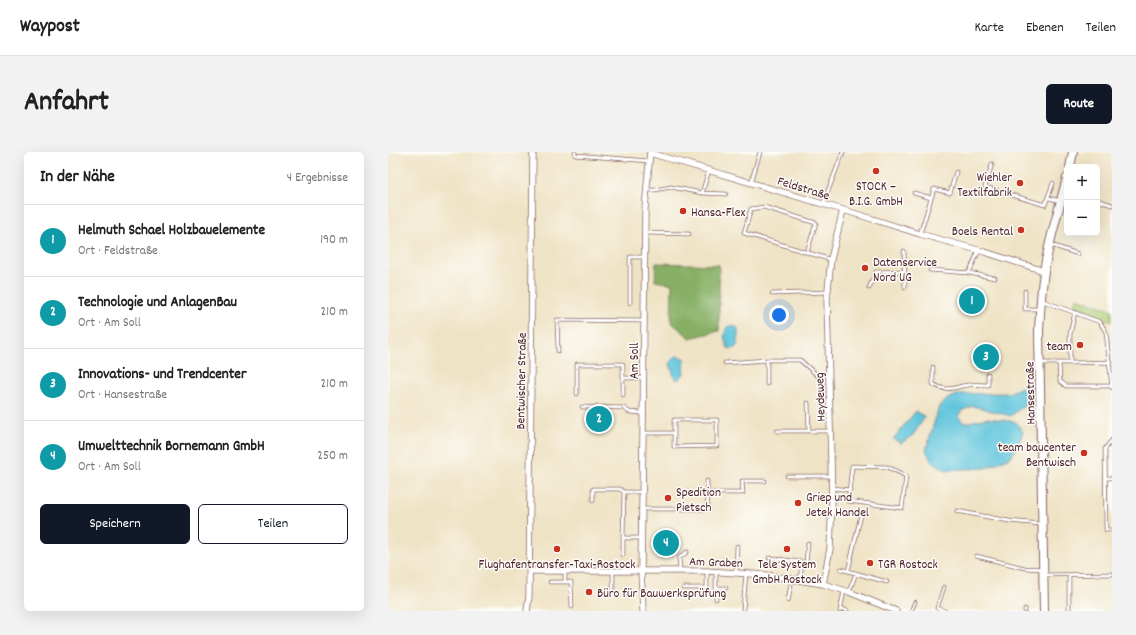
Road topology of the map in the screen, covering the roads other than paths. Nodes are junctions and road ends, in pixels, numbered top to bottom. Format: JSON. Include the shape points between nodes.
{"nodes":[{"id":1,"x":533,"y":152,"type":"edge"},
{"id":2,"x":575,"y":152,"type":"edge"},
{"id":3,"x":760,"y":152,"type":"edge"},
{"id":4,"x":843,"y":152,"type":"edge"},
{"id":5,"x":1073,"y":152,"type":"edge"},
{"id":6,"x":650,"y":153,"type":"edge"},
{"id":7,"x":648,"y":161,"type":"junction"},
{"id":8,"x":992,"y":164,"type":"dead end"},
{"id":9,"x":1071,"y":164,"type":"edge"},
{"id":10,"x":709,"y":170,"type":"junction"},
{"id":11,"x":956,"y":172,"type":"dead end"},
{"id":12,"x":751,"y":183,"type":"junction"},
{"id":13,"x":1053,"y":183,"type":"dead end"},
{"id":14,"x":646,"y":190,"type":"junction"},
{"id":15,"x":702,"y":193,"type":"junction"},
{"id":16,"x":914,"y":193,"type":"dead end"},
{"id":17,"x":726,"y":194,"type":"dead end"},
{"id":18,"x":1064,"y":195,"type":"edge"},
{"id":19,"x":931,"y":198,"type":"junction"},
{"id":20,"x":1049,"y":198,"type":"junction"},
{"id":21,"x":1100,"y":201,"type":"edge"},
{"id":22,"x":1061,"y":202,"type":"junction"},
{"id":23,"x":823,"y":204,"type":"junction"},
{"id":24,"x":1112,"y":205,"type":"edge"},
{"id":25,"x":843,"y":210,"type":"junction"},
{"id":26,"x":645,"y":233,"type":"junction"},
{"id":27,"x":689,"y":234,"type":"dead end"},
{"id":28,"x":920,"y":234,"type":"junction"},
{"id":29,"x":1049,"y":245,"type":"junction"},
{"id":30,"x":978,"y":250,"type":"junction"},
{"id":31,"x":904,"y":251,"type":"dead end"},
{"id":32,"x":807,"y":252,"type":"junction"},
{"id":33,"x":1078,"y":254,"type":"dead end"},
{"id":34,"x":645,"y":257,"type":"junction"},
{"id":35,"x":831,"y":259,"type":"junction"},
{"id":36,"x":930,"y":270,"type":"dead end"},
{"id":37,"x":905,"y":271,"type":"junction"},
{"id":38,"x":1044,"y":271,"type":"junction"},
{"id":39,"x":969,"y":273,"type":"junction"},
{"id":40,"x":995,"y":278,"type":"dead end"},
{"id":41,"x":905,"y":287,"type":"dead end"},
{"id":42,"x":869,"y":288,"type":"dead end"},
{"id":43,"x":1025,"y":291,"type":"dead end"},
{"id":44,"x":828,"y":292,"type":"junction"},
{"id":45,"x":772,"y":294,"type":"dead end"},
{"id":46,"x":1041,"y":300,"type":"junction"},
{"id":47,"x":630,"y":303,"type":"dead end"},
{"id":48,"x":1040,"y":309,"type":"junction"},
{"id":49,"x":1075,"y":312,"type":"junction"},
{"id":50,"x":644,"y":321,"type":"junction"},
{"id":51,"x":558,"y":351,"type":"dead end"},
{"id":52,"x":767,"y":360,"type":"junction"},
{"id":53,"x":1110,"y":362,"type":"junction"},
{"id":54,"x":725,"y":363,"type":"dead end"},
{"id":55,"x":1040,"y":363,"type":"junction"},
{"id":56,"x":1059,"y":363,"type":"junction"},
{"id":57,"x":1070,"y":363,"type":"junction"},
{"id":58,"x":933,"y":367,"type":"dead end"},
{"id":59,"x":988,"y":374,"type":"dead end"},
{"id":60,"x":829,"y":375,"type":"junction"},
{"id":61,"x":624,"y":378,"type":"junction"},
{"id":62,"x":644,"y":378,"type":"junction"},
{"id":63,"x":767,"y":384,"type":"dead end"},
{"id":64,"x":1112,"y":387,"type":"edge"},
{"id":65,"x":577,"y":394,"type":"dead end"},
{"id":66,"x":623,"y":395,"type":"dead end"},
{"id":67,"x":808,"y":403,"type":"dead end"},
{"id":68,"x":582,"y":408,"type":"dead end"},
{"id":69,"x":644,"y":413,"type":"junction"},
{"id":70,"x":777,"y":431,"type":"dead end"},
{"id":71,"x":808,"y":431,"type":"junction"},
{"id":72,"x":831,"y":431,"type":"junction"},
{"id":73,"x":674,"y":433,"type":"junction"},
{"id":74,"x":643,"y":434,"type":"junction"},
{"id":75,"x":1112,"y":440,"type":"edge"},
{"id":76,"x":788,"y":476,"type":"dead end"},
{"id":77,"x":832,"y":476,"type":"junction"},
{"id":78,"x":1106,"y":478,"type":"junction"},
{"id":79,"x":1112,"y":478,"type":"edge"},
{"id":80,"x":707,"y":481,"type":"dead end"},
{"id":81,"x":765,"y":481,"type":"dead end"},
{"id":82,"x":832,"y":488,"type":"junction"},
{"id":83,"x":850,"y":490,"type":"junction"},
{"id":84,"x":624,"y":492,"type":"junction"},
{"id":85,"x":642,"y":492,"type":"junction"},
{"id":86,"x":707,"y":493,"type":"junction"},
{"id":87,"x":593,"y":501,"type":"dead end"},
{"id":88,"x":642,"y":509,"type":"junction"},
{"id":89,"x":957,"y":511,"type":"dead end"},
{"id":90,"x":861,"y":516,"type":"dead end"},
{"id":91,"x":1043,"y":525,"type":"junction"},
{"id":92,"x":1112,"y":530,"type":"edge"},
{"id":93,"x":623,"y":538,"type":"junction"},
{"id":94,"x":642,"y":538,"type":"junction"},
{"id":95,"x":808,"y":543,"type":"dead end"},
{"id":96,"x":737,"y":546,"type":"dead end"},
{"id":97,"x":687,"y":552,"type":"dead end"},
{"id":98,"x":623,"y":555,"type":"dead end"},
{"id":99,"x":976,"y":556,"type":"dead end"},
{"id":100,"x":770,"y":558,"type":"dead end"},
{"id":101,"x":802,"y":562,"type":"junction"},
{"id":102,"x":841,"y":569,"type":"dead end"},
{"id":103,"x":565,"y":570,"type":"junction"},
{"id":104,"x":529,"y":571,"type":"junction"},
{"id":105,"x":613,"y":571,"type":"junction"},
{"id":106,"x":641,"y":571,"type":"junction"},
{"id":107,"x":680,"y":571,"type":"junction"},
{"id":108,"x":707,"y":571,"type":"junction"},
{"id":109,"x":848,"y":571,"type":"junction"},
{"id":110,"x":716,"y":572,"type":"junction"},
{"id":111,"x":736,"y":572,"type":"junction"},
{"id":112,"x":1044,"y":572,"type":"junction"},
{"id":113,"x":746,"y":573,"type":"junction"},
{"id":114,"x":856,"y":573,"type":"junction"},
{"id":115,"x":1112,"y":574,"type":"edge"},
{"id":116,"x":1069,"y":575,"type":"junction"},
{"id":117,"x":792,"y":578,"type":"junction"},
{"id":118,"x":800,"y":580,"type":"junction"},
{"id":119,"x":550,"y":582,"type":"dead end"},
{"id":120,"x":565,"y":582,"type":"junction"},
{"id":121,"x":887,"y":582,"type":"dead end"},
{"id":122,"x":823,"y":584,"type":"junction"},
{"id":123,"x":944,"y":586,"type":"dead end"},
{"id":124,"x":684,"y":588,"type":"dead end"},
{"id":125,"x":716,"y":588,"type":"junction"},
{"id":126,"x":726,"y":588,"type":"dead end"},
{"id":127,"x":614,"y":591,"type":"dead end"},
{"id":128,"x":846,"y":592,"type":"junction"},
{"id":129,"x":716,"y":599,"type":"dead end"},
{"id":130,"x":788,"y":601,"type":"dead end"},
{"id":131,"x":915,"y":602,"type":"dead end"},
{"id":132,"x":572,"y":607,"type":"dead end"},
{"id":133,"x":743,"y":609,"type":"dead end"},
{"id":134,"x":840,"y":610,"type":"edge"},
{"id":135,"x":526,"y":611,"type":"edge"},
{"id":136,"x":643,"y":611,"type":"edge"},
{"id":137,"x":847,"y":611,"type":"edge"},
{"id":138,"x":896,"y":611,"type":"edge"},
{"id":139,"x":911,"y":611,"type":"edge"},
{"id":140,"x":945,"y":611,"type":"edge"},
{"id":141,"x":1044,"y":611,"type":"edge"},
{"id":142,"x":1069,"y":611,"type":"edge"}],
"edges":[{"from":1,"to":104,"type":"street","name":"Bentwischer Straße"},
{"from":2,"to":7,"type":"lane","via":[[575,155]]},
{"from":3,"to":12,"type":"lane"},
{"from":4,"to":23,"type":"lane"},
{"from":5,"to":9,"type":"street"},
{"from":6,"to":7,"type":"street","name":"Am Soll"},
{"from":6,"to":10,"type":"street","name":"Feldstraße"},
{"from":7,"to":14,"type":"street","name":"Am Soll"},
{"from":8,"to":20,"type":"lane","via":[[986,186],[1045,205]]},
{"from":10,"to":12,"type":"street","name":"Feldstraße"},
{"from":10,"to":15,"type":"lane"},
{"from":11,"to":19,"type":"lane","via":[[950,193],[934,188]]},
{"from":12,"to":23,"type":"street","name":"Feldstraße"},
{"from":13,"to":20,"type":"lane"},
{"from":14,"to":15,"type":"lane","via":[[671,187]]},
{"from":14,"to":26,"type":"street","name":"Am Soll"},
{"from":15,"to":17,"type":"lane"},
{"from":16,"to":19,"type":"lane"},
{"from":18,"to":22,"type":"street","name":"Hansestraße"},
{"from":19,"to":28,"type":"lane"},
{"from":20,"to":22,"type":"lane"},
{"from":21,"to":24,"type":"lane"},
{"from":22,"to":29,"type":"street","name":"Hansestraße"},
{"from":23,"to":25,"type":"street","name":"Feldstraße"},
{"from":25,"to":28,"type":"street","name":"Feldstraße"},
{"from":25,"to":35,"type":"street","name":"Heydeweg"},
{"from":26,"to":27,"type":"lane"},
{"from":26,"to":34,"type":"street","name":"Am Soll"},
{"from":28,"to":30,"type":"street","name":"Feldstraße"},
{"from":29,"to":33,"type":"lane"},
{"from":29,"to":38,"type":"street","name":"Hansestraße"},
{"from":30,"to":38,"type":"street","name":"Feldstraße"},
{"from":30,"to":39,"type":"lane"},
{"from":31,"to":37,"type":"lane"},
{"from":32,"to":32,"type":"lane","via":[[744,233],[751,209],[764,207],[816,223]]},
{"from":32,"to":35,"type":"lane"},
{"from":34,"to":47,"type":"lane","via":[[630,257]]},
{"from":34,"to":50,"type":"street","name":"Am Soll"},
{"from":35,"to":44,"type":"street","name":"Heydeweg"},
{"from":36,"to":39,"type":"lane"},
{"from":37,"to":41,"type":"lane"},
{"from":37,"to":42,"type":"lane","via":[[876,272]]},
{"from":38,"to":46,"type":"street","name":"Hansestraße"},
{"from":39,"to":40,"type":"lane"},
{"from":43,"to":48,"type":"lane","via":[[1025,309]]},
{"from":44,"to":45,"type":"lane"},
{"from":44,"to":60,"type":"street","name":"Heydeweg"},
{"from":46,"to":48,"type":"street","name":"Hansestraße"},
{"from":46,"to":49,"type":"lane"},
{"from":48,"to":55,"type":"street","name":"Hansestraße"},
{"from":49,"to":53,"type":"lane","via":[[1100,322],[1106,332]]},
{"from":49,"to":57,"type":"lane","via":[[1070,334]]},
{"from":50,"to":51,"type":"lane","via":[[557,320]]},
{"from":50,"to":62,"type":"street","name":"Am Soll"},
{"from":52,"to":54,"type":"lane"},
{"from":52,"to":60,"type":"lane","via":[[800,360],[818,376]]},
{"from":52,"to":63,"type":"lane"},
{"from":53,"to":57,"type":"lane"},
{"from":53,"to":64,"type":"lane"},
{"from":55,"to":56,"type":"lane"},
{"from":55,"to":91,"type":"street","name":"Hansestraße"},
{"from":56,"to":57,"type":"lane"},
{"from":56,"to":64,"type":"lane","via":[[1060,382],[1066,386]]},
{"from":58,"to":59,"type":"lane","via":[[933,384],[941,389],[950,390],[968,385],[988,386]]},
{"from":60,"to":72,"type":"street","name":"Heydeweg"},
{"from":61,"to":62,"type":"lane"},
{"from":61,"to":65,"type":"lane","via":[[624,364],[577,364]]},
{"from":61,"to":66,"type":"lane"},
{"from":62,"to":69,"type":"street","name":"Am Soll"},
{"from":67,"to":71,"type":"lane"},
{"from":68,"to":69,"type":"lane","via":[[624,408],[629,412]]},
{"from":69,"to":74,"type":"street","name":"Am Soll"},
{"from":70,"to":71,"type":"lane"},
{"from":71,"to":72,"type":"lane"},
{"from":72,"to":77,"type":"street","name":"Heydeweg"},
{"from":73,"to":73,"type":"lane","via":[[674,447],[717,446],[717,420],[674,420]]},
{"from":73,"to":74,"type":"lane"},
{"from":74,"to":85,"type":"street","name":"Am Soll"},
{"from":75,"to":78,"type":"lane","via":[[1105,449]]},
{"from":76,"to":77,"type":"lane"},
{"from":77,"to":82,"type":"street","name":"Heydeweg"},
{"from":78,"to":79,"type":"lane"},
{"from":78,"to":92,"type":"lane","via":[[1106,530]]},
{"from":80,"to":86,"type":"lane"},
{"from":81,"to":86,"type":"lane","via":[[742,481],[742,493]]},
{"from":82,"to":83,"type":"lane"},
{"from":82,"to":122,"type":"street","name":"Heydeweg","via":[[831,536]]},
{"from":83,"to":83,"type":"lane","via":[[852,466],[888,467],[906,476],[902,508],[848,501]]},
{"from":84,"to":85,"type":"lane"},
{"from":84,"to":87,"type":"lane","via":[[620,489],[593,489]]},
{"from":84,"to":93,"type":"lane"},
{"from":85,"to":88,"type":"street","name":"Am Soll"},
{"from":86,"to":88,"type":"lane","via":[[708,509]]},
{"from":88,"to":94,"type":"street","name":"Am Soll"},
{"from":89,"to":91,"type":"lane"},
{"from":90,"to":109,"type":"lane"},
{"from":91,"to":112,"type":"street","name":"Hansestraße"},
{"from":93,"to":94,"type":"lane"},
{"from":93,"to":98,"type":"lane"},
{"from":94,"to":106,"type":"street","name":"Am Soll"},
{"from":95,"to":101,"type":"lane","via":[[806,562]]},
{"from":96,"to":111,"type":"lane"},
{"from":97,"to":107,"type":"lane","via":[[679,558]]},
{"from":99,"to":112,"type":"lane"},
{"from":100,"to":101,"type":"lane"},
{"from":101,"to":118,"type":"lane"},
{"from":102,"to":109,"type":"lane"},
{"from":103,"to":104,"type":"street","name":"Am Graben"},
{"from":103,"to":105,"type":"street","name":"Am Graben"},
{"from":103,"to":120,"type":"lane"},
{"from":104,"to":135,"type":"street","name":"Bentwischer Straße"},
{"from":105,"to":106,"type":"street","name":"Am Graben"},
{"from":105,"to":127,"type":"lane"},
{"from":106,"to":107,"type":"street","name":"Am Graben"},
{"from":106,"to":136,"type":"street","name":"Am Soll"},
{"from":107,"to":108,"type":"street","name":"Am Graben"},
{"from":108,"to":110,"type":"street","name":"Am Graben"},
{"from":108,"to":124,"type":"lane","via":[[707,588]]},
{"from":109,"to":114,"type":"lane"},
{"from":110,"to":111,"type":"street","name":"Am Graben"},
{"from":110,"to":125,"type":"lane"},
{"from":111,"to":113,"type":"street","name":"Am Graben"},
{"from":112,"to":116,"type":"lane"},
{"from":112,"to":141,"type":"street","name":"Hansestraße"},
{"from":113,"to":117,"type":"street","name":"Am Graben"},
{"from":113,"to":133,"type":"lane"},
{"from":114,"to":121,"type":"lane"},
{"from":114,"to":128,"type":"lane"},
{"from":115,"to":116,"type":"lane"},
{"from":116,"to":142,"type":"lane"},
{"from":117,"to":118,"type":"street","name":"Am Graben"},
{"from":117,"to":130,"type":"lane"},
{"from":118,"to":122,"type":"street","name":"Am Graben"},
{"from":119,"to":120,"type":"lane"},
{"from":120,"to":132,"type":"lane","via":[[571,582]]},
{"from":122,"to":128,"type":"street","name":"Am Graben"},
{"from":123,"to":140,"type":"lane","via":[[937,608]]},
{"from":125,"to":126,"type":"lane"},
{"from":125,"to":129,"type":"lane"},
{"from":128,"to":134,"type":"lane"},
{"from":128,"to":138,"type":"street","name":"Am Graben"},
{"from":131,"to":139,"type":"lane"},
{"from":134,"to":137,"type":"lane"}]}
